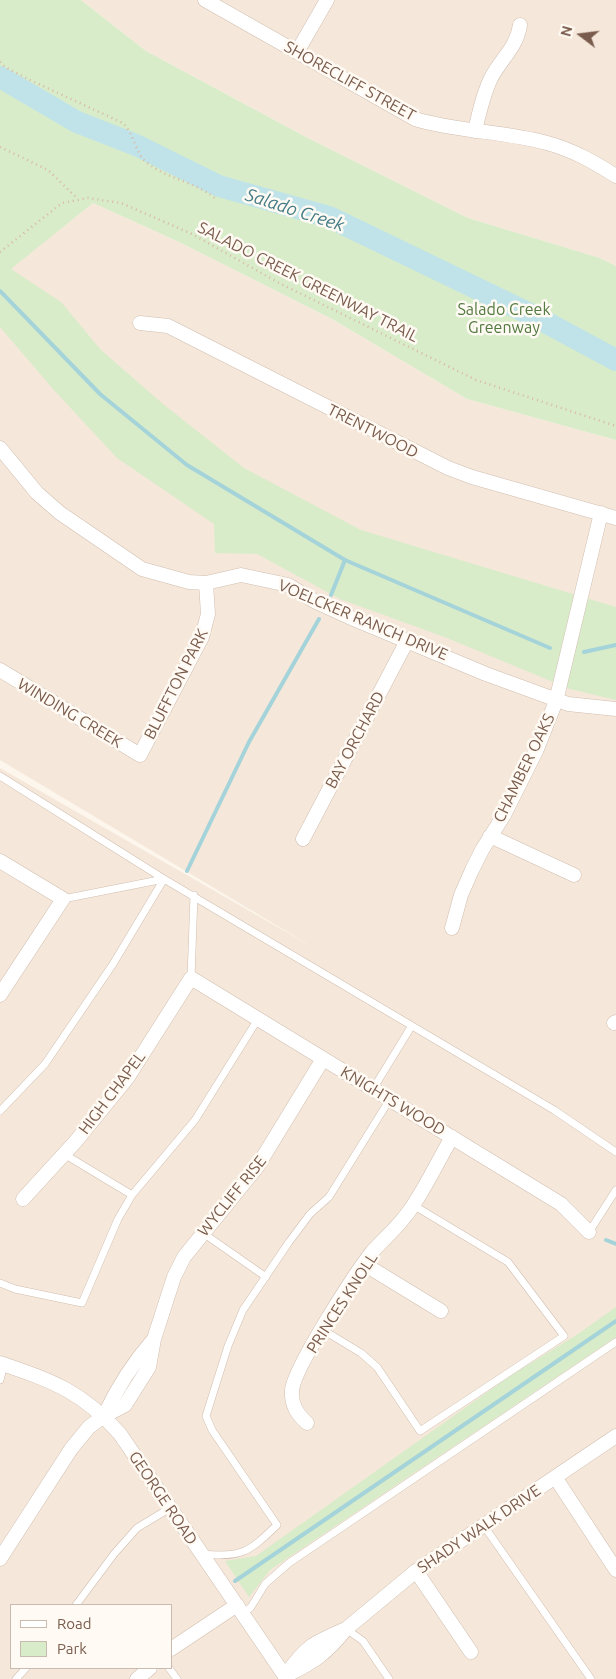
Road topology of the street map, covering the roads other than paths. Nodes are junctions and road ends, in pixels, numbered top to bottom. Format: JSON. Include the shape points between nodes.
{"nodes":[{"id":1,"x":205,"y":0,"type":"edge"},
{"id":2,"x":327,"y":0,"type":"edge"},
{"id":3,"x":520,"y":25,"type":"dead end"},
{"id":4,"x":297,"y":52,"type":"junction"},
{"id":5,"x":476,"y":130,"type":"junction"},
{"id":6,"x":615,"y":173,"type":"edge"},
{"id":7,"x":140,"y":323,"type":"dead end"},
{"id":8,"x":0,"y":448,"type":"edge"},
{"id":9,"x":601,"y":514,"type":"junction"},
{"id":10,"x":616,"y":518,"type":"edge"},
{"id":11,"x":206,"y":583,"type":"junction"},
{"id":12,"x":407,"y":641,"type":"junction"},
{"id":13,"x":0,"y":670,"type":"edge"},
{"id":14,"x":556,"y":701,"type":"junction"},
{"id":15,"x":616,"y":709,"type":"edge"},
{"id":16,"x":140,"y":755,"type":"joint"},
{"id":17,"x":0,"y":776,"type":"edge"},
{"id":18,"x":490,"y":836,"type":"junction"},
{"id":19,"x":303,"y":839,"type":"dead end"},
{"id":20,"x":0,"y":861,"type":"edge"},
{"id":21,"x":574,"y":875,"type":"dead end"},
{"id":22,"x":164,"y":879,"type":"junction"},
{"id":23,"x":194,"y":895,"type":"junction"},
{"id":24,"x":63,"y":899,"type":"junction"},
{"id":25,"x":452,"y":928,"type":"dead end"},
{"id":26,"x":191,"y":978,"type":"junction"},
{"id":27,"x":0,"y":995,"type":"edge"},
{"id":28,"x":258,"y":1020,"type":"junction"},
{"id":29,"x":412,"y":1027,"type":"junction"},
{"id":30,"x":323,"y":1059,"type":"junction"},
{"id":31,"x":373,"y":1089,"type":"junction"},
{"id":32,"x":390,"y":1099,"type":"junction"},
{"id":33,"x":0,"y":1111,"type":"edge"},
{"id":34,"x":452,"y":1137,"type":"junction"},
{"id":35,"x":616,"y":1152,"type":"edge"},
{"id":36,"x":64,"y":1154,"type":"junction"},
{"id":37,"x":616,"y":1190,"type":"edge"},
{"id":38,"x":132,"y":1196,"type":"junction"},
{"id":39,"x":23,"y":1199,"type":"dead end"},
{"id":40,"x":413,"y":1205,"type":"junction"},
{"id":41,"x":202,"y":1232,"type":"junction"},
{"id":42,"x":589,"y":1232,"type":"joint"},
{"id":43,"x":364,"y":1264,"type":"junction"},
{"id":44,"x":266,"y":1277,"type":"junction"},
{"id":45,"x":0,"y":1283,"type":"edge"},
{"id":46,"x":441,"y":1311,"type":"dead end"},
{"id":47,"x":323,"y":1330,"type":"junction"},
{"id":48,"x":616,"y":1342,"type":"edge"},
{"id":49,"x":2,"y":1364,"type":"edge"},
{"id":50,"x":0,"y":1380,"type":"edge"},
{"id":51,"x":104,"y":1416,"type":"junction"},
{"id":52,"x":307,"y":1424,"type":"dead end"},
{"id":53,"x":616,"y":1436,"type":"edge"},
{"id":54,"x":555,"y":1477,"type":"junction"},
{"id":55,"x":170,"y":1508,"type":"junction"},
{"id":56,"x":484,"y":1526,"type":"junction"},
{"id":57,"x":202,"y":1554,"type":"junction"},
{"id":58,"x":0,"y":1559,"type":"edge"},
{"id":59,"x":616,"y":1570,"type":"edge"},
{"id":60,"x":416,"y":1571,"type":"junction"},
{"id":61,"x":77,"y":1604,"type":"edge"},
{"id":62,"x":240,"y":1610,"type":"junction"},
{"id":63,"x":346,"y":1629,"type":"junction"},
{"id":64,"x":172,"y":1648,"type":"edge"},
{"id":65,"x":471,"y":1652,"type":"dead end"},
{"id":66,"x":25,"y":1669,"type":"edge"},
{"id":67,"x":149,"y":1669,"type":"edge"},
{"id":68,"x":286,"y":1677,"type":"edge"},
{"id":69,"x":589,"y":1678,"type":"edge"},
{"id":70,"x":16,"y":1679,"type":"edge"},
{"id":71,"x":137,"y":1679,"type":"edge"},
{"id":72,"x":389,"y":1679,"type":"edge"}],
"edges":[{"from":1,"to":4,"type":"street","name":"SHORECLIFF STREET"},
{"from":2,"to":4,"type":"street"},
{"from":3,"to":5,"type":"street","via":[[512,49],[486,89]]},
{"from":4,"to":5,"type":"street","name":"SHORECLIFF STREET","via":[[403,114],[426,122]]},
{"from":5,"to":6,"type":"street","name":"SHORECLIFF STREET","via":[[545,142],[575,152]]},
{"from":7,"to":9,"type":"street","name":"TRENTWOOD","via":[[168,326],[472,478]]},
{"from":8,"to":11,"type":"street","name":"VOELCKER RANCH DRIVE","via":[[37,493],[60,513],[142,569],[160,576]]},
{"from":9,"to":10,"type":"street","name":"TRENTWOOD"},
{"from":9,"to":14,"type":"street","name":"CHAMBER OAKS"},
{"from":11,"to":12,"type":"street","name":"VOELCKER RANCH DRIVE","via":[[241,575],[288,585],[324,606]]},
{"from":11,"to":16,"type":"street","name":"BLUFFTON PARK","via":[[208,614],[204,632]]},
{"from":12,"to":14,"type":"street","name":"VOELCKER RANCH DRIVE"},
{"from":12,"to":19,"type":"street","name":"BAY ORCHARD"},
{"from":13,"to":16,"type":"street","name":"WINDING CREEK"},
{"from":14,"to":15,"type":"street","name":"VOELCKER RANCH DRIVE"},
{"from":14,"to":18,"type":"street","name":"CHAMBER OAKS","via":[[537,749]]},
{"from":17,"to":22,"type":"lane"},
{"from":18,"to":21,"type":"street"},
{"from":18,"to":25,"type":"street","name":"CHAMBER OAKS","via":[[462,895]]},
{"from":20,"to":24,"type":"street"},
{"from":22,"to":23,"type":"lane"},
{"from":22,"to":24,"type":"lane"},
{"from":22,"to":33,"type":"lane","via":[[113,964],[45,1064]]},
{"from":23,"to":26,"type":"lane"},
{"from":23,"to":29,"type":"lane"},
{"from":24,"to":27,"type":"street"},
{"from":26,"to":28,"type":"street","name":"KNIGHTS WOOD"},
{"from":26,"to":36,"type":"street","name":"HIGH CHAPEL","via":[[128,1076]]},
{"from":28,"to":30,"type":"street","name":"KNIGHTS WOOD"},
{"from":28,"to":38,"type":"lane","via":[[196,1120]]},
{"from":29,"to":31,"type":"lane"},
{"from":29,"to":35,"type":"lane","via":[[554,1110]]},
{"from":30,"to":31,"type":"street","name":"KNIGHTS WOOD"},
{"from":30,"to":41,"type":"street","name":"WYCLIFF RISE","via":[[257,1167]]},
{"from":31,"to":32,"type":"street","name":"KNIGHTS WOOD"},
{"from":32,"to":34,"type":"street","name":"KNIGHTS WOOD"},
{"from":32,"to":44,"type":"lane","via":[[329,1197],[310,1214]]},
{"from":34,"to":40,"type":"street","name":"PRINCES KNOLL"},
{"from":34,"to":42,"type":"street","name":"KNIGHTS WOOD","via":[[561,1204]]},
{"from":36,"to":38,"type":"lane"},
{"from":36,"to":39,"type":"street","name":"HIGH CHAPEL"},
{"from":37,"to":42,"type":"lane"},
{"from":38,"to":45,"type":"lane","via":[[118,1219],[82,1303]]},
{"from":40,"to":43,"type":"street","name":"PRINCES KNOLL"},
{"from":40,"to":47,"type":"lane","via":[[508,1262],[564,1336],[420,1431],[377,1367],[361,1353]]},
{"from":41,"to":44,"type":"lane"},
{"from":41,"to":51,"type":"street","name":"WYCLIFF RISE","via":[[174,1277],[154,1339],[114,1393]]},
{"from":43,"to":46,"type":"street"},
{"from":43,"to":47,"type":"street","name":"PRINCES KNOLL"},
{"from":44,"to":57,"type":"lane","via":[[243,1310],[206,1416],[212,1430],[277,1525],[254,1547],[229,1557]]},
{"from":47,"to":52,"type":"street","name":"PRINCES KNOLL","via":[[299,1370],[292,1391],[294,1409]]},
{"from":48,"to":62,"type":"lane","via":[[288,1563],[265,1584],[251,1607]]},
{"from":49,"to":50,"type":"lane"},
{"from":49,"to":51,"type":"street","name":"GEORGE ROAD","via":[[68,1389]]},
{"from":51,"to":55,"type":"street","name":"GEORGE ROAD","via":[[120,1434]]},
{"from":51,"to":58,"type":"street","via":[[89,1427],[60,1463]]},
{"from":53,"to":54,"type":"street","name":"SHADY WALK DRIVE"},
{"from":54,"to":56,"type":"street","name":"SHADY WALK DRIVE"},
{"from":54,"to":59,"type":"street"},
{"from":55,"to":57,"type":"street","name":"GEORGE ROAD"},
{"from":55,"to":61,"type":"lane","via":[[137,1528]]},
{"from":56,"to":60,"type":"street","name":"SHADY WALK DRIVE"},
{"from":56,"to":69,"type":"lane"},
{"from":57,"to":62,"type":"street","name":"GEORGE ROAD"},
{"from":60,"to":63,"type":"street","name":"SHADY WALK DRIVE"},
{"from":60,"to":65,"type":"street"},
{"from":62,"to":64,"type":"street"},
{"from":62,"to":68,"type":"street","name":"GEORGE ROAD"},
{"from":63,"to":68,"type":"street","name":"SHADY WALK DRIVE","via":[[329,1650]]},
{"from":63,"to":72,"type":"lane","via":[[364,1641]]},
{"from":66,"to":70,"type":"lane"},
{"from":67,"to":71,"type":"street"}]}
